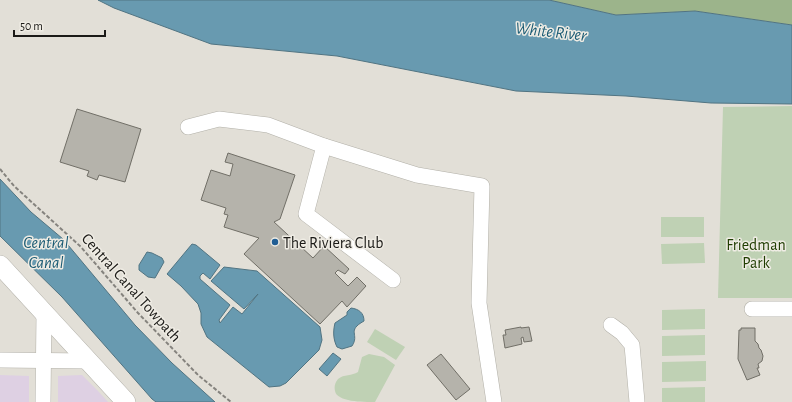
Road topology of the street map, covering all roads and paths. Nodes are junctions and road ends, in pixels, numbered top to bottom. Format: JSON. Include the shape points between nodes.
{"nodes":[{"id":1,"x":188,"y":126,"type":"dead end"},
{"id":2,"x":324,"y":146,"type":"junction"},
{"id":3,"x":0,"y":169,"type":"edge"},
{"id":4,"x":0,"y":265,"type":"edge"},
{"id":5,"x":393,"y":280,"type":"dead end"},
{"id":6,"x":752,"y":309,"type":"dead end"},
{"id":7,"x":792,"y":309,"type":"edge"},
{"id":8,"x":44,"y":313,"type":"junction"},
{"id":9,"x":611,"y":324,"type":"dead end"},
{"id":10,"x":0,"y":360,"type":"edge"},
{"id":11,"x":43,"y":360,"type":"junction"},
{"id":12,"x":88,"y":361,"type":"junction"},
{"id":13,"x":43,"y":402,"type":"edge"},
{"id":14,"x":126,"y":402,"type":"edge"},
{"id":15,"x":231,"y":402,"type":"edge"},
{"id":16,"x":494,"y":402,"type":"edge"},
{"id":17,"x":637,"y":402,"type":"edge"}],
"edges":[{"from":1,"to":2,"type":"street","via":[[220,119],[268,125]]},
{"from":2,"to":5,"type":"street","via":[[306,214]]},
{"from":2,"to":16,"type":"street","via":[[417,175],[482,186],[479,303]]},
{"from":3,"to":15,"type":"path","name":"Central Canal Towpath","via":[[14,186],[81,247],[138,313],[198,375]]},
{"from":4,"to":8,"type":"main road"},
{"from":6,"to":7,"type":"street"},
{"from":8,"to":11,"type":"street"},
{"from":8,"to":12,"type":"main road"},
{"from":9,"to":17,"type":"street","via":[[632,345]]},
{"from":10,"to":11,"type":"street"},
{"from":11,"to":12,"type":"street"},
{"from":11,"to":13,"type":"street"},
{"from":12,"to":14,"type":"main road"}]}
